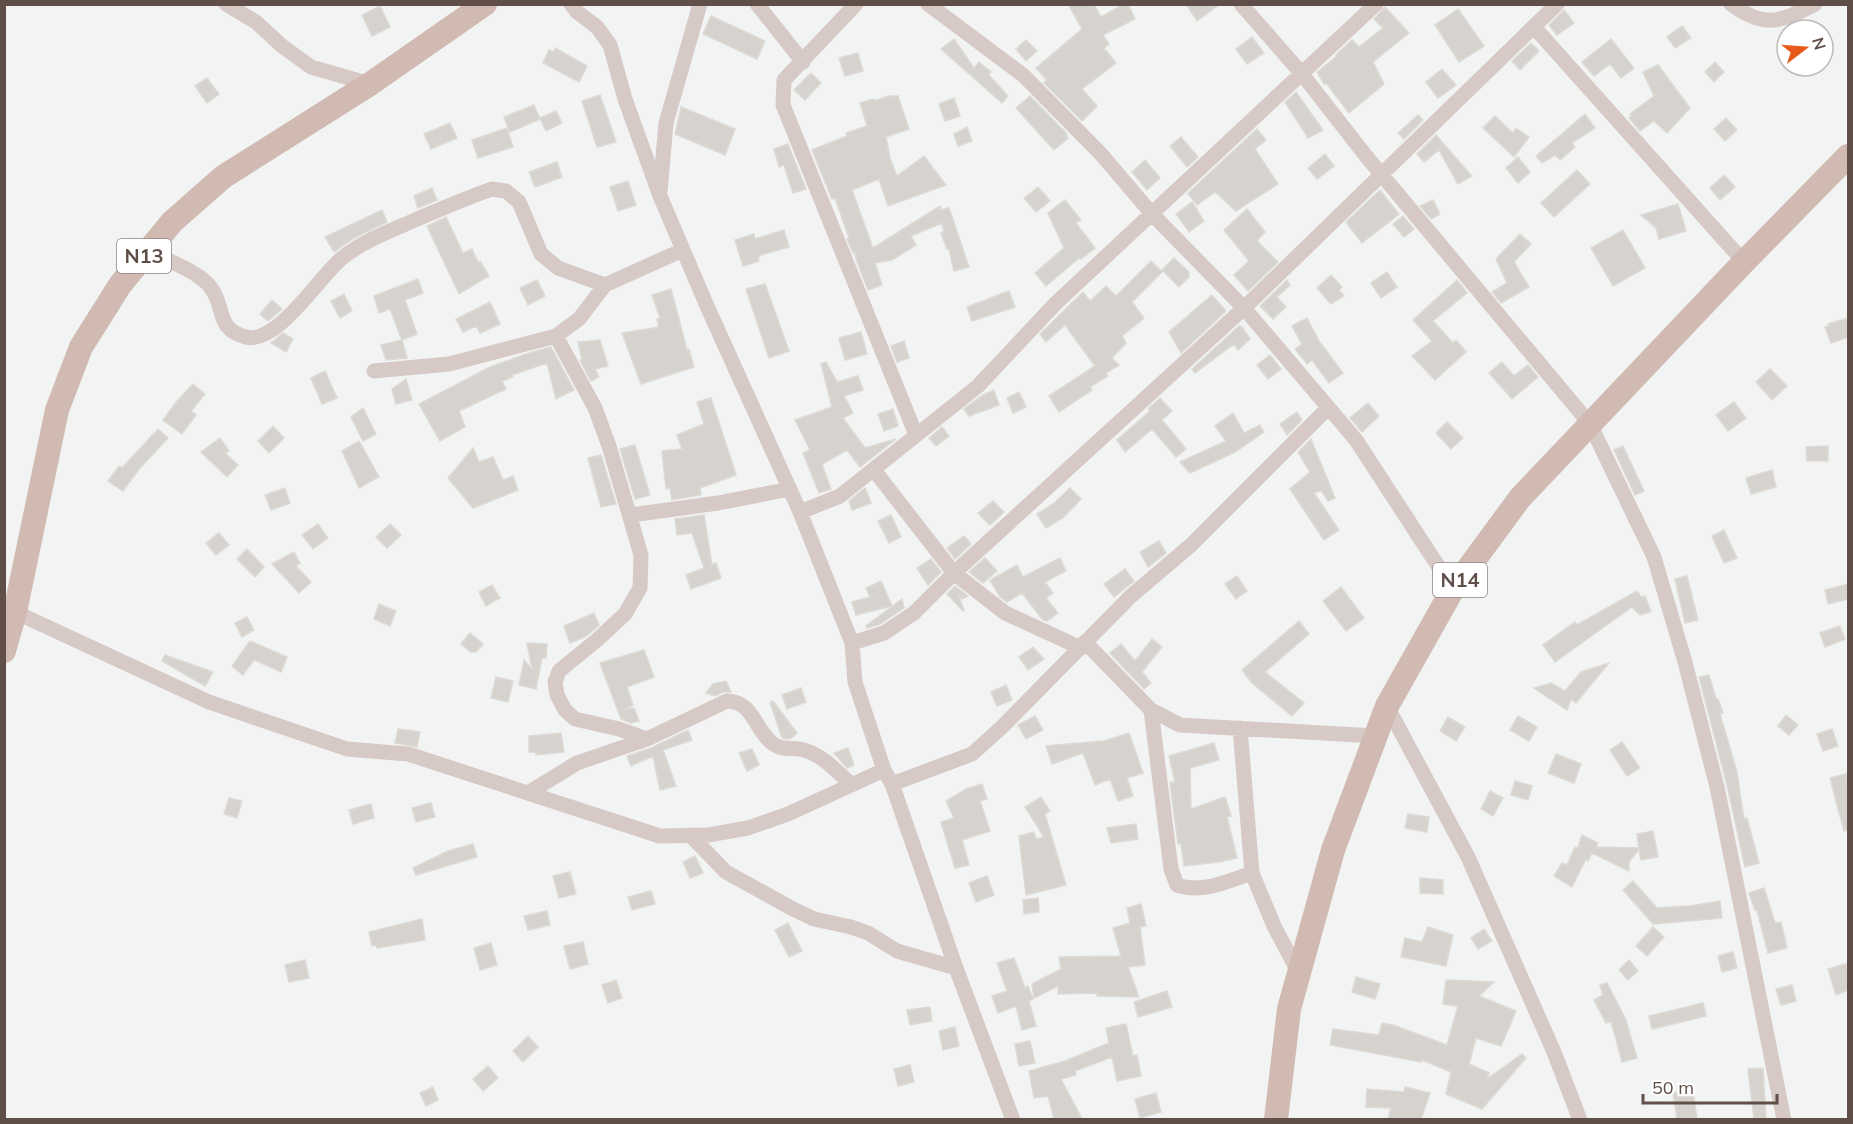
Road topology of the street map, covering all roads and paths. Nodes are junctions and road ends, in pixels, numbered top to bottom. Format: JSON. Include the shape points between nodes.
{"nodes":[{"id":1,"x":226,"y":4,"type":"edge"},
{"id":2,"x":485,"y":4,"type":"edge"},
{"id":3,"x":571,"y":4,"type":"edge"},
{"id":4,"x":700,"y":4,"type":"edge"},
{"id":5,"x":757,"y":4,"type":"edge"},
{"id":6,"x":856,"y":4,"type":"edge"},
{"id":7,"x":928,"y":4,"type":"edge"},
{"id":8,"x":1241,"y":4,"type":"edge"},
{"id":9,"x":1376,"y":4,"type":"edge"},
{"id":10,"x":1557,"y":4,"type":"edge"},
{"id":11,"x":1731,"y":4,"type":"edge"},
{"id":12,"x":1815,"y":4,"type":"edge"},
{"id":13,"x":1534,"y":27,"type":"junction"},
{"id":14,"x":803,"y":62,"type":"junction"},
{"id":15,"x":1302,"y":74,"type":"junction"},
{"id":16,"x":370,"y":84,"type":"junction"},
{"id":17,"x":1848,"y":156,"type":"edge"},
{"id":18,"x":1382,"y":175,"type":"junction"},
{"id":19,"x":660,"y":196,"type":"junction"},
{"id":20,"x":1152,"y":214,"type":"junction"},
{"id":21,"x":683,"y":250,"type":"junction"},
{"id":22,"x":149,"y":251,"type":"junction"},
{"id":23,"x":1744,"y":262,"type":"junction"},
{"id":24,"x":605,"y":285,"type":"junction"},
{"id":25,"x":1244,"y":308,"type":"junction"},
{"id":26,"x":556,"y":336,"type":"junction"},
{"id":27,"x":374,"y":370,"type":"dead end"},
{"id":28,"x":1328,"y":408,"type":"junction"},
{"id":29,"x":1590,"y":424,"type":"junction"},
{"id":30,"x":916,"y":435,"type":"junction"},
{"id":31,"x":874,"y":470,"type":"junction"},
{"id":32,"x":790,"y":489,"type":"junction"},
{"id":33,"x":800,"y":512,"type":"junction"},
{"id":34,"x":631,"y":515,"type":"junction"},
{"id":35,"x":954,"y":573,"type":"junction"},
{"id":36,"x":1453,"y":589,"type":"junction"},
{"id":37,"x":15,"y":612,"type":"junction"},
{"id":38,"x":852,"y":643,"type":"junction"},
{"id":39,"x":1083,"y":645,"type":"junction"},
{"id":40,"x":4,"y":651,"type":"edge"},
{"id":41,"x":1387,"y":706,"type":"junction"},
{"id":42,"x":1151,"y":710,"type":"junction"},
{"id":43,"x":1240,"y":728,"type":"junction"},
{"id":44,"x":1376,"y":736,"type":"junction"},
{"id":45,"x":647,"y":739,"type":"junction"},
{"id":46,"x":888,"y":777,"type":"junction"},
{"id":47,"x":851,"y":784,"type":"junction"},
{"id":48,"x":528,"y":793,"type":"junction"},
{"id":49,"x":690,"y":835,"type":"junction"},
{"id":50,"x":1252,"y":873,"type":"junction"},
{"id":51,"x":956,"y":968,"type":"junction"},
{"id":52,"x":1299,"y":973,"type":"junction"},
{"id":53,"x":1013,"y":1119,"type":"edge"},
{"id":54,"x":1276,"y":1119,"type":"edge"},
{"id":55,"x":1580,"y":1119,"type":"edge"},
{"id":56,"x":1784,"y":1119,"type":"edge"}],
"edges":[{"from":1,"to":16,"type":"street","via":[[256,22],[311,67]]},
{"from":2,"to":16,"type":"main road","number":"N13"},
{"from":3,"to":19,"type":"street","via":[[597,27],[609,45]]},
{"from":4,"to":19,"type":"street","via":[[666,123]]},
{"from":5,"to":14,"type":"street"},
{"from":6,"to":14,"type":"street"},
{"from":7,"to":20,"type":"street","via":[[1023,75],[1101,154]]},
{"from":8,"to":15,"type":"street"},
{"from":9,"to":15,"type":"street"},
{"from":10,"to":13,"type":"street"},
{"from":11,"to":12,"type":"street","via":[[1750,17],[1769,22]]},
{"from":13,"to":18,"type":"street"},
{"from":13,"to":23,"type":"street"},
{"from":14,"to":30,"type":"street","via":[[784,80],[783,105]]},
{"from":15,"to":18,"type":"street"},
{"from":15,"to":20,"type":"street"},
{"from":16,"to":22,"type":"main road","number":"N13","via":[[223,177],[172,222]]},
{"from":17,"to":23,"type":"main road","number":"N14"},
{"from":18,"to":25,"type":"street"},
{"from":18,"to":29,"type":"street"},
{"from":19,"to":21,"type":"street"},
{"from":20,"to":25,"type":"street"},
{"from":20,"to":30,"type":"street","via":[[1055,304],[978,386]]},
{"from":21,"to":24,"type":"street"},
{"from":21,"to":32,"type":"street"},
{"from":22,"to":24,"type":"street","via":[[202,278],[211,288],[229,329],[258,338],[276,328],[342,258],[364,243],[492,189],[506,191],[519,202],[541,254],[558,268]]},
{"from":22,"to":37,"type":"main road","number":"N13","via":[[120,285],[81,347],[57,410]]},
{"from":23,"to":29,"type":"main road","number":"N14"},
{"from":24,"to":26,"type":"street","via":[[579,319]]},
{"from":25,"to":28,"type":"street"},
{"from":25,"to":35,"type":"street"},
{"from":26,"to":27,"type":"street","via":[[449,364]]},
{"from":26,"to":34,"type":"street","via":[[595,408]]},
{"from":28,"to":36,"type":"street","via":[[1356,441]]},
{"from":28,"to":39,"type":"street","via":[[1191,545],[1131,596]]},
{"from":29,"to":36,"type":"main road","number":"N14","via":[[1520,498]]},
{"from":29,"to":56,"type":"street","via":[[1654,557],[1685,662],[1717,787]]},
{"from":30,"to":31,"type":"street"},
{"from":31,"to":33,"type":"street","via":[[840,496]]},
{"from":31,"to":35,"type":"street"},
{"from":32,"to":33,"type":"street"},
{"from":32,"to":34,"type":"street"},
{"from":33,"to":38,"type":"street"},
{"from":34,"to":45,"type":"street","via":[[641,555],[640,588],[625,614],[559,671],[555,682],[565,711],[575,719]]},
{"from":35,"to":38,"type":"street","via":[[914,613],[884,633]]},
{"from":35,"to":39,"type":"street","via":[[1005,613]]},
{"from":36,"to":41,"type":"main road","number":"N14"},
{"from":37,"to":40,"type":"main road","number":"N13"},
{"from":37,"to":48,"type":"street","via":[[209,702],[347,749],[408,754]]},
{"from":38,"to":46,"type":"street","via":[[855,682]]},
{"from":39,"to":42,"type":"street"},
{"from":39,"to":46,"type":"street","via":[[972,754]]},
{"from":41,"to":44,"type":"main road","number":"N14"},
{"from":41,"to":55,"type":"street","via":[[1468,857]]},
{"from":42,"to":43,"type":"street","via":[[1180,725]]},
{"from":42,"to":50,"type":"street","via":[[1171,869],[1177,885],[1189,890],[1214,886]]},
{"from":43,"to":44,"type":"street"},
{"from":43,"to":50,"type":"street"},
{"from":44,"to":52,"type":"main road","number":"N14","via":[[1333,849]]},
{"from":45,"to":47,"type":"street","via":[[727,701],[736,702],[747,707],[769,741],[780,749],[804,749],[820,756]]},
{"from":45,"to":48,"type":"street","via":[[577,763]]},
{"from":46,"to":47,"type":"street"},
{"from":46,"to":51,"type":"street"},
{"from":47,"to":49,"type":"street","via":[[748,828]]},
{"from":48,"to":49,"type":"street","via":[[660,836]]},
{"from":49,"to":51,"type":"street","via":[[726,872],[769,897],[814,919],[868,933],[897,951]]},
{"from":50,"to":52,"type":"street"},
{"from":51,"to":53,"type":"street"},
{"from":52,"to":54,"type":"main road","number":"N14","via":[[1289,1009]]}]}
